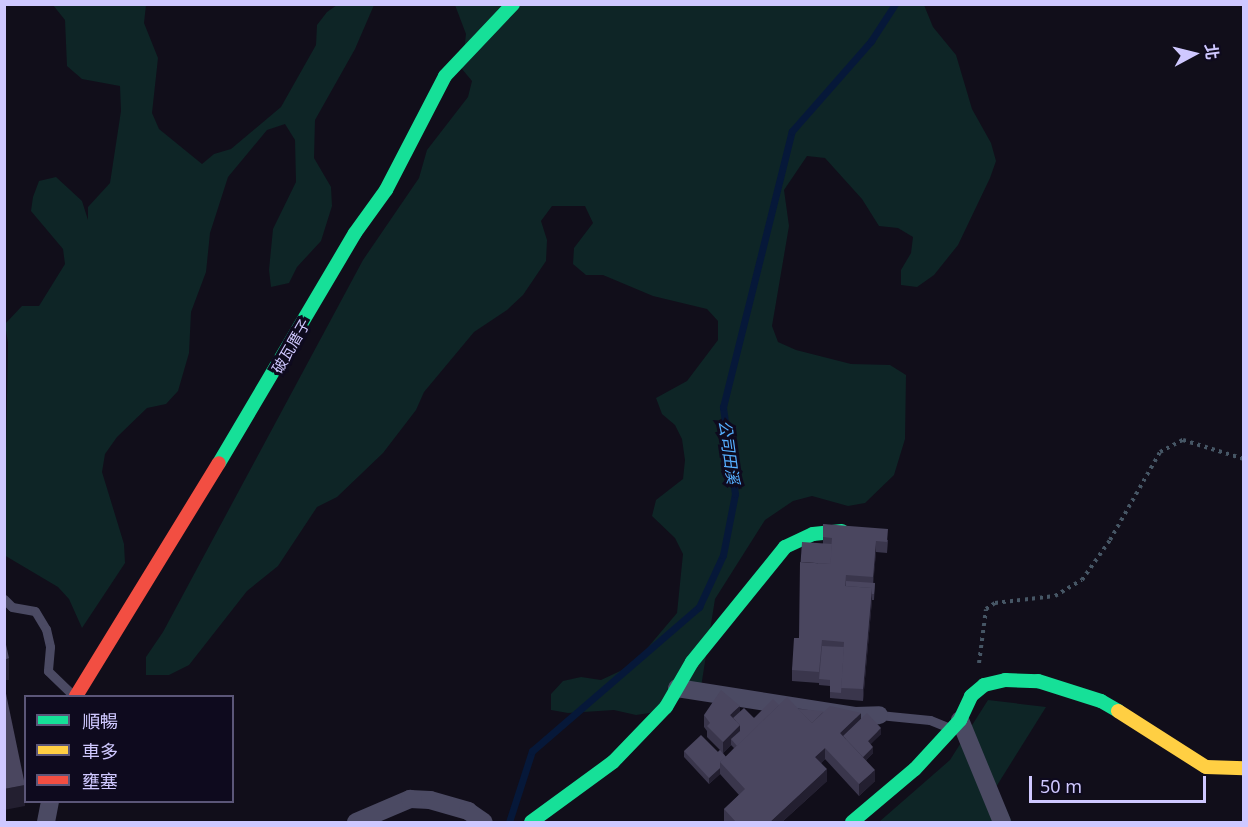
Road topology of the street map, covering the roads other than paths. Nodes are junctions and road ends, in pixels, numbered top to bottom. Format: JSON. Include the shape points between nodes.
{"nodes":[{"id":1,"x":513,"y":4,"type":"edge"},
{"id":2,"x":842,"y":531,"type":"edge"},
{"id":3,"x":4,"y":599,"type":"edge"},
{"id":4,"x":677,"y":688,"type":"junction"},
{"id":5,"x":74,"y":695,"type":"edge"},
{"id":6,"x":76,"y":695,"type":"edge"},
{"id":7,"x":879,"y":715,"type":"joint"},
{"id":8,"x":956,"y":724,"type":"junction"},
{"id":9,"x":1244,"y":768,"type":"edge"},
{"id":10,"x":50,"y":803,"type":"edge"},
{"id":11,"x":46,"y":822,"type":"edge"},
{"id":12,"x":356,"y":822,"type":"edge"},
{"id":13,"x":484,"y":822,"type":"edge"},
{"id":14,"x":531,"y":822,"type":"edge"},
{"id":15,"x":852,"y":822,"type":"edge"},
{"id":16,"x":1002,"y":822,"type":"edge"}],
"edges":[{"from":1,"to":6,"type":"street","name":"破瓦厝子","via":[[445,76],[386,190],[355,233],[281,363]]},
{"from":2,"to":4,"type":"street","via":[[813,534],[785,547],[692,662]]},
{"from":3,"to":5,"type":"lane","via":[[12,608],[35,611],[50,646],[48,671]]},
{"from":4,"to":7,"type":"street","via":[[855,716]]},
{"from":4,"to":14,"type":"street","via":[[666,707],[614,762]]},
{"from":7,"to":8,"type":"lane"},
{"from":8,"to":9,"type":"street","via":[[977,691],[1005,680],[1038,681],[1101,701],[1206,767]]},
{"from":8,"to":15,"type":"street","via":[[915,769]]},
{"from":8,"to":16,"type":"street"},
{"from":10,"to":11,"type":"street"},
{"from":12,"to":13,"type":"street","via":[[410,799],[430,800],[468,811]]}]}
